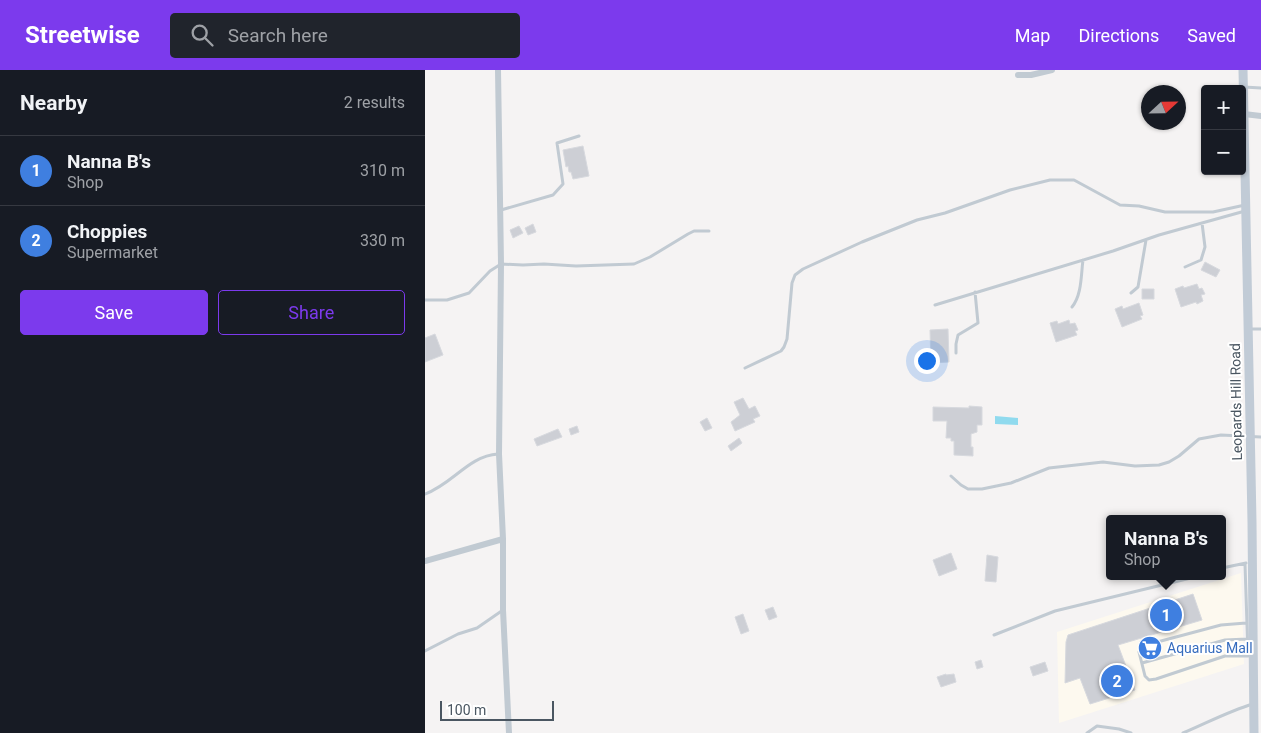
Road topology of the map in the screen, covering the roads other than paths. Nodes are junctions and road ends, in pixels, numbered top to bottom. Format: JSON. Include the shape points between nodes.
{"nodes":[{"id":1,"x":498,"y":70,"type":"edge"},
{"id":2,"x":1052,"y":70,"type":"edge"},
{"id":3,"x":1243,"y":70,"type":"edge"},
{"id":4,"x":1018,"y":75,"type":"dead end"},
{"id":5,"x":1243,"y":85,"type":"edge"},
{"id":6,"x":1246,"y":86,"type":"edge"},
{"id":7,"x":1261,"y":88,"type":"edge"},
{"id":8,"x":1246,"y":114,"type":"edge"},
{"id":9,"x":1261,"y":116,"type":"edge"},
{"id":10,"x":1244,"y":130,"type":"edge"},
{"id":11,"x":579,"y":136,"type":"dead end"},
{"id":12,"x":1246,"y":208,"type":"junction"},
{"id":13,"x":501,"y":210,"type":"junction"},
{"id":14,"x":1202,"y":223,"type":"junction"},
{"id":15,"x":709,"y":231,"type":"dead end"},
{"id":16,"x":1146,"y":240,"type":"junction"},
{"id":17,"x":1083,"y":260,"type":"junction"},
{"id":18,"x":501,"y":264,"type":"junction"},
{"id":19,"x":1185,"y":267,"type":"dead end"},
{"id":20,"x":975,"y":292,"type":"junction"},
{"id":21,"x":1131,"y":294,"type":"dead end"},
{"id":22,"x":425,"y":300,"type":"edge"},
{"id":23,"x":935,"y":305,"type":"dead end"},
{"id":24,"x":1073,"y":307,"type":"dead end"},
{"id":25,"x":1261,"y":328,"type":"edge"},
{"id":26,"x":1248,"y":329,"type":"junction"},
{"id":27,"x":956,"y":353,"type":"dead end"},
{"id":28,"x":745,"y":368,"type":"dead end"},
{"id":29,"x":1250,"y":436,"type":"junction"},
{"id":30,"x":1261,"y":437,"type":"edge"},
{"id":31,"x":499,"y":454,"type":"junction"},
{"id":32,"x":951,"y":476,"type":"dead end"},
{"id":33,"x":425,"y":494,"type":"edge"},
{"id":34,"x":503,"y":539,"type":"junction"},
{"id":35,"x":425,"y":561,"type":"edge"},
{"id":36,"x":1248,"y":563,"type":"junction"},
{"id":37,"x":1226,"y":567,"type":"edge"},
{"id":38,"x":1182,"y":580,"type":"edge"},
{"id":39,"x":503,"y":610,"type":"junction"},
{"id":40,"x":1246,"y":623,"type":"junction"},
{"id":41,"x":994,"y":635,"type":"dead end"},
{"id":42,"x":1247,"y":639,"type":"junction"},
{"id":43,"x":425,"y":651,"type":"edge"},
{"id":44,"x":1248,"y":656,"type":"junction"},
{"id":45,"x":1142,"y":663,"type":"junction"},
{"id":46,"x":1253,"y":665,"type":"junction"},
{"id":47,"x":1254,"y":704,"type":"junction"},
{"id":48,"x":509,"y":733,"type":"edge"},
{"id":49,"x":1087,"y":733,"type":"edge"},
{"id":50,"x":1131,"y":733,"type":"edge"},
{"id":51,"x":1183,"y":733,"type":"edge"},
{"id":52,"x":1254,"y":733,"type":"edge"}],
"edges":[{"from":1,"to":13,"type":"street"},
{"from":2,"to":4,"type":"street"},
{"from":3,"to":5,"type":"main road","name":"Leopards Hill Road"},
{"from":6,"to":7,"type":"lane"},
{"from":8,"to":9,"type":"street"},
{"from":10,"to":12,"type":"main road","name":"Leopards Hill Road"},
{"from":11,"to":13,"type":"lane","via":[[557,143],[563,184],[553,195]]},
{"from":12,"to":14,"type":"lane"},
{"from":12,"to":26,"type":"main road","name":"Leopards Hill Road"},
{"from":12,"to":28,"type":"lane","via":[[1195,213],[1125,206],[1067,179],[1010,190],[892,229],[803,269],[795,275],[792,283],[784,347]]},
{"from":13,"to":18,"type":"street"},
{"from":14,"to":16,"type":"lane"},
{"from":14,"to":19,"type":"lane","via":[[1205,247],[1201,260]]},
{"from":15,"to":18,"type":"lane","via":[[694,231],[634,264]]},
{"from":16,"to":17,"type":"lane"},
{"from":16,"to":21,"type":"lane","via":[[1138,287]]},
{"from":17,"to":20,"type":"lane"},
{"from":17,"to":24,"type":"lane","via":[[1079,293]]},
{"from":18,"to":22,"type":"lane","via":[[469,293],[447,300]]},
{"from":18,"to":31,"type":"street"},
{"from":20,"to":23,"type":"lane"},
{"from":20,"to":27,"type":"lane","via":[[979,323],[958,335]]},
{"from":25,"to":26,"type":"lane"},
{"from":26,"to":29,"type":"main road","name":"Leopards Hill Road"},
{"from":29,"to":30,"type":"lane"},
{"from":29,"to":32,"type":"lane","via":[[1221,435],[1199,439],[1179,456],[1159,464],[1135,466],[1103,462],[1049,468],[1011,483],[982,489],[968,489]]},
{"from":29,"to":36,"type":"main road","name":"Leopards Hill Road"},
{"from":31,"to":33,"type":"lane","via":[[481,457],[468,464],[440,487]]},
{"from":31,"to":34,"type":"street"},
{"from":34,"to":35,"type":"street"},
{"from":34,"to":39,"type":"street"},
{"from":36,"to":37,"type":"lane"},
{"from":36,"to":40,"type":"lane"},
{"from":36,"to":46,"type":"main road","name":"Leopards Hill Road"},
{"from":38,"to":41,"type":"lane","via":[[1055,610]]},
{"from":39,"to":43,"type":"lane","via":[[477,628]]},
{"from":39,"to":48,"type":"street"},
{"from":40,"to":42,"type":"lane"},
{"from":40,"to":45,"type":"lane","via":[[1221,625],[1146,645],[1139,652]]},
{"from":42,"to":44,"type":"lane"},
{"from":42,"to":45,"type":"lane","via":[[1225,640]]},
{"from":44,"to":45,"type":"lane","via":[[1225,656],[1149,680]]},
{"from":44,"to":46,"type":"lane"},
{"from":46,"to":47,"type":"main road","name":"Leopards Hill Road"},
{"from":47,"to":51,"type":"lane"},
{"from":47,"to":52,"type":"main road","name":"Leopards Hill Road"},
{"from":49,"to":50,"type":"lane","via":[[1097,726]]}]}
